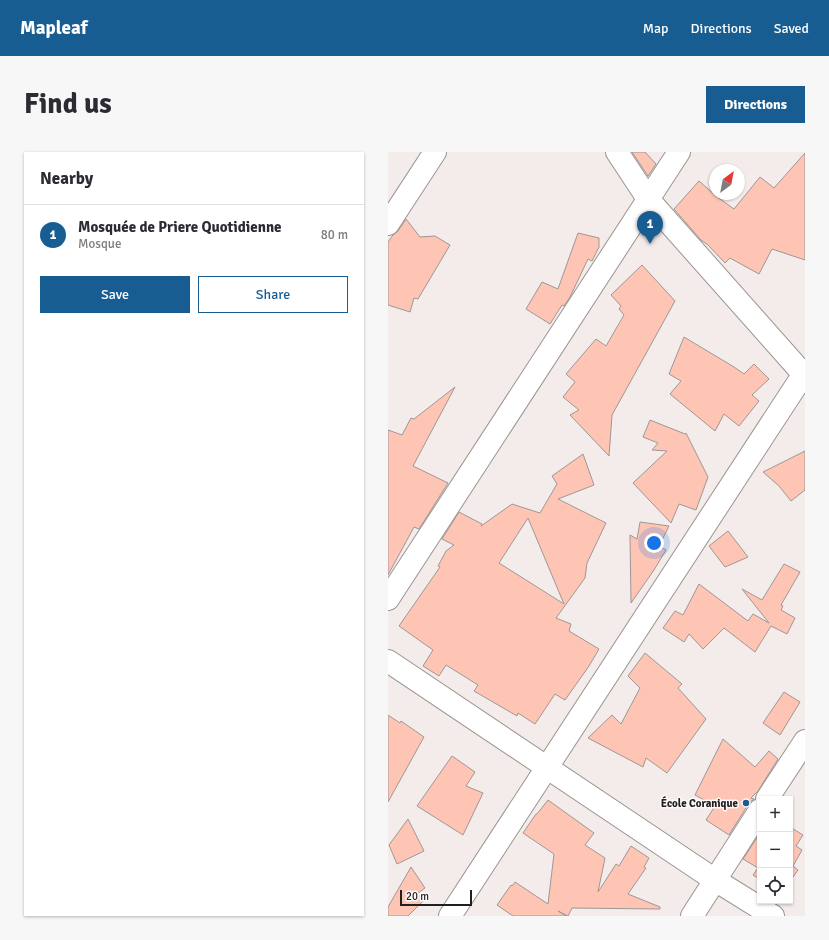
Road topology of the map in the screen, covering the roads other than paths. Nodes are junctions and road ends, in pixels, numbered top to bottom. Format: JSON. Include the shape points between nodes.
{"nodes":[{"id":1,"x":435,"y":152,"type":"edge"},
{"id":2,"x":617,"y":152,"type":"edge"},
{"id":3,"x":679,"y":152,"type":"edge"},
{"id":4,"x":648,"y":199,"type":"junction"},
{"id":5,"x":388,"y":224,"type":"edge"},
{"id":6,"x":805,"y":374,"type":"edge"},
{"id":7,"x":388,"y":599,"type":"edge"},
{"id":8,"x":388,"y":661,"type":"edge"},
{"id":9,"x":805,"y":740,"type":"edge"},
{"id":10,"x":547,"y":767,"type":"junction"},
{"id":11,"x":769,"y":796,"type":"edge"},
{"id":12,"x":757,"y":815,"type":"edge"},
{"id":13,"x":715,"y":880,"type":"junction"},
{"id":14,"x":450,"y":916,"type":"edge"},
{"id":15,"x":692,"y":916,"type":"edge"},
{"id":16,"x":773,"y":916,"type":"edge"}],
"edges":[{"from":1,"to":5,"type":"street"},
{"from":2,"to":4,"type":"street"},
{"from":3,"to":4,"type":"street"},
{"from":4,"to":6,"type":"street"},
{"from":4,"to":7,"type":"street"},
{"from":6,"to":10,"type":"street"},
{"from":8,"to":10,"type":"street"},
{"from":9,"to":11,"type":"street"},
{"from":10,"to":13,"type":"street"},
{"from":10,"to":14,"type":"street"},
{"from":12,"to":13,"type":"street"},
{"from":13,"to":15,"type":"street"},
{"from":13,"to":16,"type":"street"}]}
